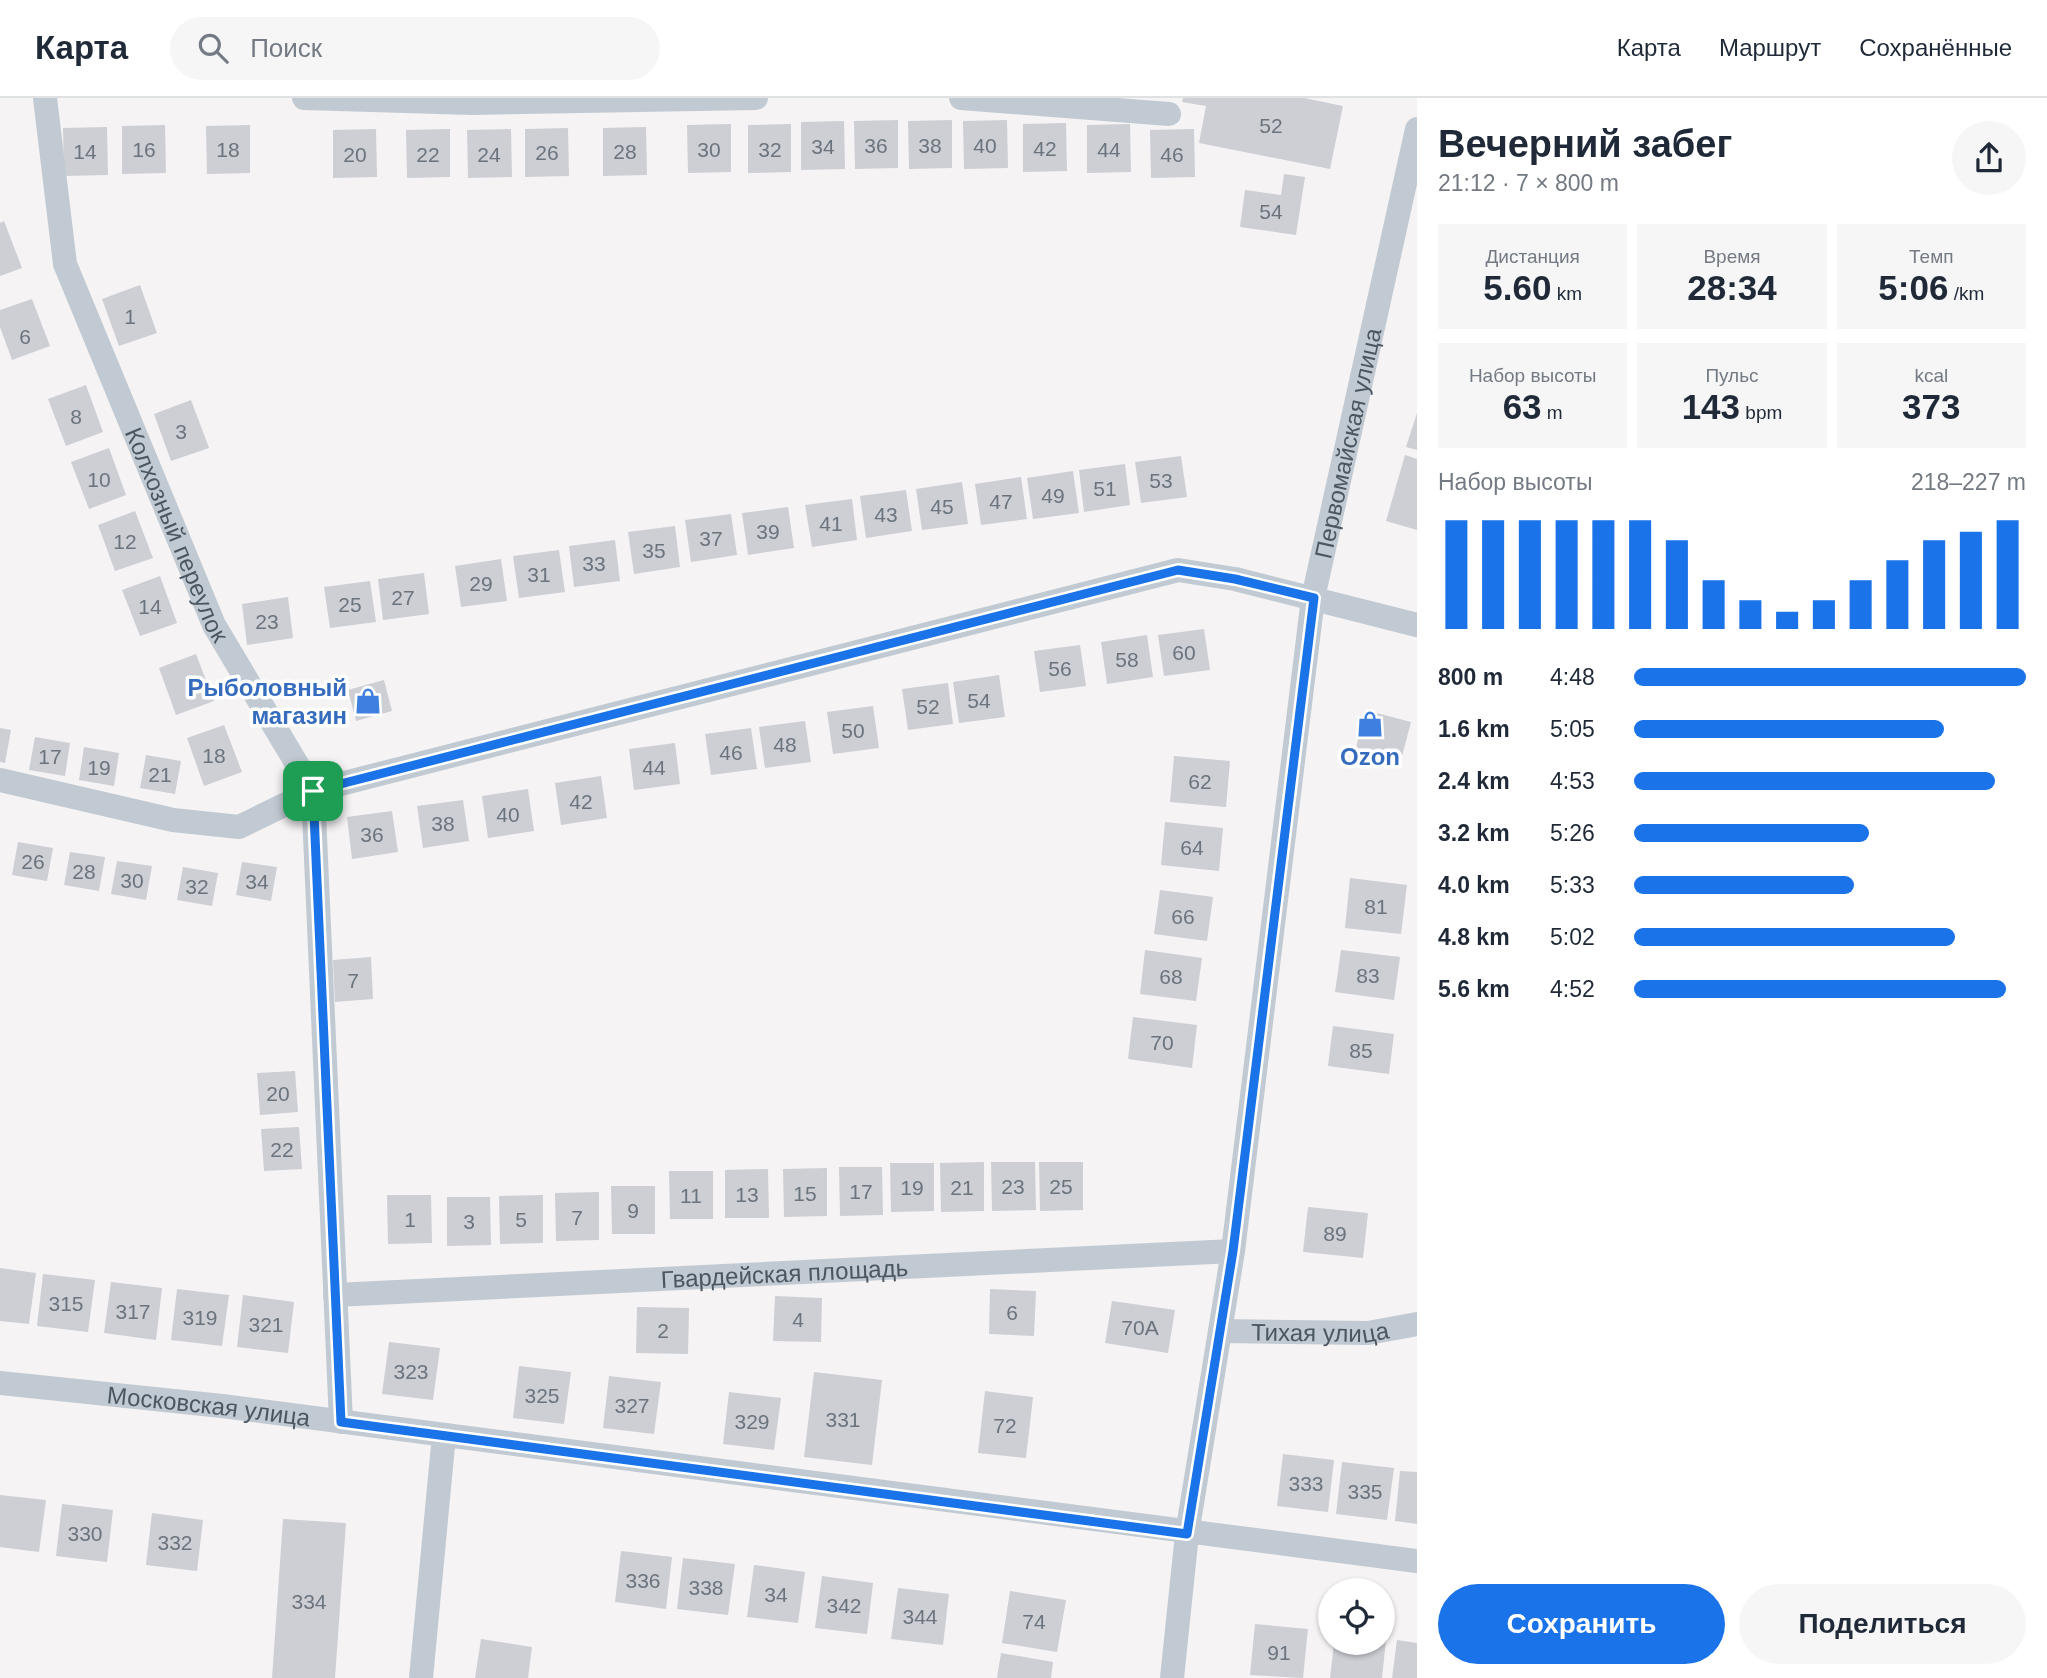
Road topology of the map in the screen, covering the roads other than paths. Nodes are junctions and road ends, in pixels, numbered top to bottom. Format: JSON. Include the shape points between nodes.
{"nodes":[{"id":1,"x":46,"y":98,"type":"edge"},
{"id":2,"x":304,"y":98,"type":"edge"},
{"id":3,"x":756,"y":98,"type":"edge"},
{"id":4,"x":961,"y":98,"type":"edge"},
{"id":5,"x":1169,"y":114,"type":"dead end"},
{"id":6,"x":1417,"y":129,"type":"edge"},
{"id":7,"x":1314,"y":598,"type":"junction"},
{"id":8,"x":1417,"y":625,"type":"edge"},
{"id":9,"x":0,"y":780,"type":"edge"},
{"id":10,"x":313,"y":791,"type":"junction"},
{"id":11,"x":1233,"y":1251,"type":"junction"},
{"id":12,"x":335,"y":1295,"type":"junction"},
{"id":13,"x":1417,"y":1324,"type":"edge"},
{"id":14,"x":1220,"y":1331,"type":"junction"},
{"id":15,"x":0,"y":1383,"type":"edge"},
{"id":16,"x":341,"y":1422,"type":"junction"},
{"id":17,"x":444,"y":1435,"type":"junction"},
{"id":18,"x":1187,"y":1534,"type":"junction"},
{"id":19,"x":1417,"y":1561,"type":"edge"},
{"id":20,"x":421,"y":1678,"type":"edge"},
{"id":21,"x":1172,"y":1678,"type":"edge"}],
"edges":[{"from":1,"to":10,"type":"street","name":"Колхозный переулок","via":[[65,264],[214,625]]},
{"from":2,"to":3,"type":"street","via":[[472,103]]},
{"from":4,"to":5,"type":"street"},
{"from":6,"to":7,"type":"street","name":"Первомайская улица"},
{"from":7,"to":8,"type":"street"},
{"from":7,"to":10,"type":"street","via":[[1178,570]]},
{"from":7,"to":11,"type":"street","name":"Первомайская улица"},
{"from":9,"to":10,"type":"street","via":[[173,820],[239,827]]},
{"from":10,"to":12,"type":"street","name":"Колхозный переулок"},
{"from":11,"to":12,"type":"street","name":"Гвардейская площадь"},
{"from":11,"to":14,"type":"street","name":"Первомайская улица"},
{"from":12,"to":16,"type":"street","name":"Колхозный переулок"},
{"from":13,"to":14,"type":"street","name":"Тихая улица","via":[[1368,1333]]},
{"from":14,"to":18,"type":"street","name":"Первомайская улица"},
{"from":15,"to":16,"type":"street","name":"Московская улица"},
{"from":16,"to":17,"type":"street","name":"Московская улица"},
{"from":17,"to":18,"type":"street","name":"Московская улица"},
{"from":17,"to":20,"type":"street"},
{"from":18,"to":19,"type":"street","name":"Московская улица"},
{"from":18,"to":21,"type":"street","name":"Первомайская улица"}]}
